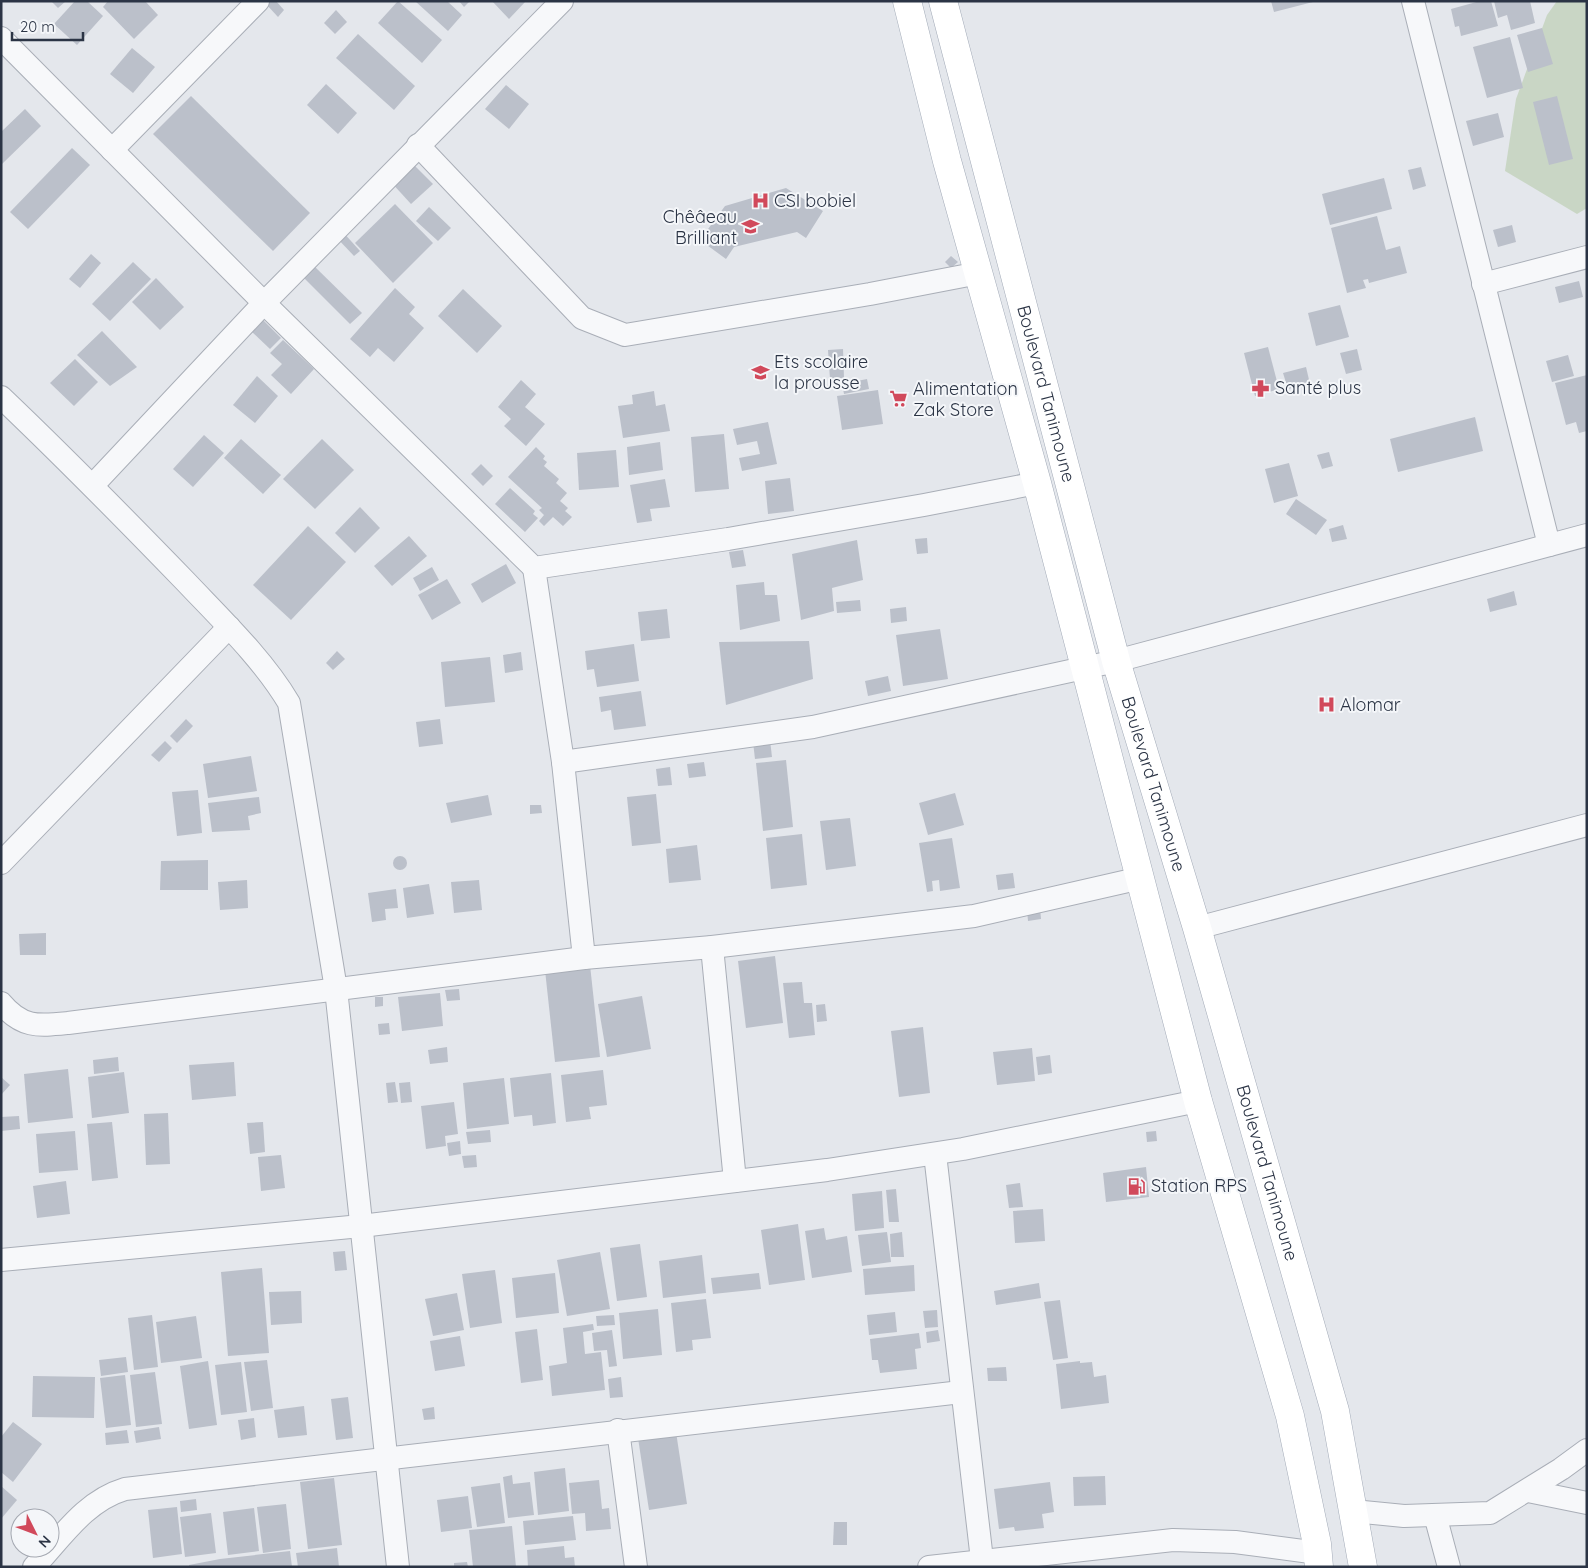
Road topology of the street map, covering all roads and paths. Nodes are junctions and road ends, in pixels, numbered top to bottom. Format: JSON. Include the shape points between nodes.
{"nodes":[{"id":1,"x":258,"y":1,"type":"edge"},
{"id":2,"x":562,"y":1,"type":"edge"},
{"id":3,"x":906,"y":1,"type":"edge"},
{"id":4,"x":943,"y":1,"type":"edge"},
{"id":5,"x":1413,"y":1,"type":"edge"},
{"id":6,"x":1,"y":38,"type":"edge"},
{"id":7,"x":418,"y":145,"type":"junction"},
{"id":8,"x":112,"y":150,"type":"junction"},
{"id":9,"x":1587,"y":257,"type":"edge"},
{"id":10,"x":979,"y":273,"type":"junction"},
{"id":11,"x":1483,"y":284,"type":"junction"},
{"id":12,"x":264,"y":303,"type":"junction"},
{"id":13,"x":1,"y":397,"type":"edge"},
{"id":14,"x":1037,"y":483,"type":"junction"},
{"id":15,"x":92,"y":485,"type":"junction"},
{"id":16,"x":1587,"y":535,"type":"edge"},
{"id":17,"x":1549,"y":544,"type":"junction"},
{"id":18,"x":534,"y":568,"type":"junction"},
{"id":19,"x":229,"y":627,"type":"junction"},
{"id":20,"x":1116,"y":661,"type":"junction"},
{"id":21,"x":1083,"y":667,"type":"junction"},
{"id":22,"x":563,"y":762,"type":"junction"},
{"id":23,"x":1587,"y":825,"type":"edge"},
{"id":24,"x":1,"y":863,"type":"edge"},
{"id":25,"x":1141,"y":878,"type":"junction"},
{"id":26,"x":1197,"y":928,"type":"junction"},
{"id":27,"x":712,"y":947,"type":"junction"},
{"id":28,"x":584,"y":958,"type":"junction"},
{"id":29,"x":336,"y":989,"type":"junction"},
{"id":30,"x":1,"y":1003,"type":"edge"},
{"id":31,"x":1198,"y":1101,"type":"junction"},
{"id":32,"x":935,"y":1154,"type":"junction"},
{"id":33,"x":735,"y":1181,"type":"junction"},
{"id":34,"x":362,"y":1226,"type":"junction"},
{"id":35,"x":1,"y":1260,"type":"edge"},
{"id":36,"x":961,"y":1392,"type":"junction"},
{"id":37,"x":618,"y":1430,"type":"junction"},
{"id":38,"x":1587,"y":1450,"type":"edge"},
{"id":39,"x":386,"y":1460,"type":"junction"},
{"id":40,"x":1528,"y":1491,"type":"junction"},
{"id":41,"x":1587,"y":1502,"type":"edge"},
{"id":42,"x":1353,"y":1511,"type":"junction"},
{"id":43,"x":1435,"y":1515,"type":"junction"},
{"id":44,"x":982,"y":1560,"type":"junction"},
{"id":45,"x":1318,"y":1560,"type":"edge"},
{"id":46,"x":34,"y":1567,"type":"edge"},
{"id":47,"x":398,"y":1567,"type":"edge"},
{"id":48,"x":636,"y":1567,"type":"edge"},
{"id":49,"x":929,"y":1567,"type":"edge"},
{"id":50,"x":1363,"y":1567,"type":"edge"},
{"id":51,"x":1449,"y":1567,"type":"edge"}],
"edges":[{"from":1,"to":8,"type":"street"},
{"from":2,"to":7,"type":"street"},
{"from":3,"to":10,"type":"main road","name":"Boulevard Tanimoune"},
{"from":4,"to":20,"type":"main road","name":"Boulevard Tanimoune"},
{"from":5,"to":11,"type":"street"},
{"from":6,"to":8,"type":"street"},
{"from":7,"to":10,"type":"street","via":[[582,318],[625,336]]},
{"from":7,"to":12,"type":"street"},
{"from":8,"to":12,"type":"street"},
{"from":9,"to":11,"type":"street"},
{"from":10,"to":14,"type":"main road","name":"Boulevard Tanimoune"},
{"from":11,"to":17,"type":"street"},
{"from":12,"to":15,"type":"street"},
{"from":12,"to":18,"type":"street"},
{"from":13,"to":15,"type":"street"},
{"from":14,"to":18,"type":"street","via":[[747,536]]},
{"from":14,"to":21,"type":"main road","name":"Boulevard Tanimoune"},
{"from":15,"to":19,"type":"street"},
{"from":16,"to":17,"type":"street"},
{"from":17,"to":20,"type":"street"},
{"from":18,"to":22,"type":"street"},
{"from":19,"to":24,"type":"street"},
{"from":19,"to":29,"type":"street","via":[[272,679],[290,707]]},
{"from":20,"to":21,"type":"street"},
{"from":20,"to":26,"type":"main road","name":"Boulevard Tanimoune"},
{"from":21,"to":22,"type":"street","via":[[813,728]]},
{"from":21,"to":25,"type":"main road","name":"Boulevard Tanimoune"},
{"from":22,"to":28,"type":"street"},
{"from":23,"to":26,"type":"street"},
{"from":25,"to":27,"type":"street","via":[[995,912]]},
{"from":25,"to":31,"type":"main road","name":"Boulevard Tanimoune"},
{"from":26,"to":42,"type":"main road","name":"Boulevard Tanimoune","via":[[1335,1412]]},
{"from":27,"to":28,"type":"street"},
{"from":27,"to":33,"type":"street"},
{"from":28,"to":29,"type":"street"},
{"from":29,"to":30,"type":"street","via":[[43,1025],[27,1023],[12,1016]]},
{"from":29,"to":34,"type":"street"},
{"from":31,"to":32,"type":"street"},
{"from":31,"to":45,"type":"main road","name":"Boulevard Tanimoune","via":[[1290,1416]]},
{"from":32,"to":33,"type":"street"},
{"from":32,"to":36,"type":"street"},
{"from":33,"to":34,"type":"street"},
{"from":34,"to":35,"type":"street"},
{"from":34,"to":39,"type":"street"},
{"from":36,"to":37,"type":"street"},
{"from":36,"to":44,"type":"street"},
{"from":37,"to":39,"type":"street"},
{"from":37,"to":48,"type":"street"},
{"from":38,"to":40,"type":"street"},
{"from":39,"to":46,"type":"street","via":[[118,1491],[87,1509]]},
{"from":39,"to":47,"type":"street"},
{"from":40,"to":41,"type":"street"},
{"from":40,"to":43,"type":"street","via":[[1490,1513]]},
{"from":42,"to":43,"type":"street","via":[[1404,1516]]},
{"from":42,"to":50,"type":"main road","name":"Boulevard Tanimoune"},
{"from":43,"to":51,"type":"street"},
{"from":44,"to":45,"type":"street","via":[[1173,1540],[1235,1542]]},
{"from":44,"to":49,"type":"street"}]}
